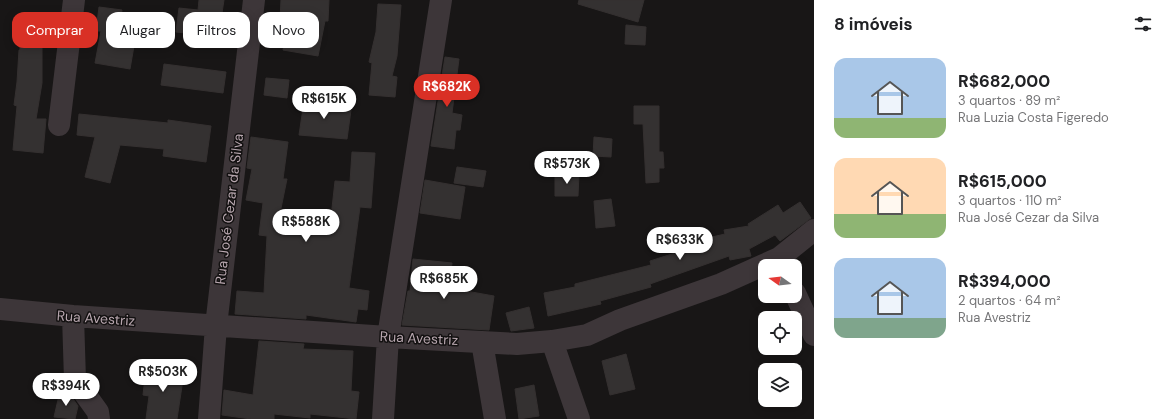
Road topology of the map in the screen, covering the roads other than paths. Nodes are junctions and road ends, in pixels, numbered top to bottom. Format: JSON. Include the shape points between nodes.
{"nodes":[{"id":1,"x":74,"y":0,"type":"edge"},
{"id":2,"x":254,"y":0,"type":"edge"},
{"id":3,"x":441,"y":0,"type":"edge"},
{"id":4,"x":59,"y":125,"type":"dead end"},
{"id":5,"x":814,"y":230,"type":"edge"},
{"id":6,"x":784,"y":259,"type":"edge"},
{"id":7,"x":758,"y":270,"type":"edge"},
{"id":8,"x":800,"y":303,"type":"edge"},
{"id":9,"x":0,"y":309,"type":"edge"},
{"id":10,"x":73,"y":316,"type":"junction"},
{"id":11,"x":216,"y":326,"type":"junction"},
{"id":12,"x":814,"y":335,"type":"edge"},
{"id":13,"x":388,"y":337,"type":"junction"},
{"id":14,"x":552,"y":341,"type":"junction"},
{"id":15,"x":482,"y":342,"type":"junction"},
{"id":16,"x":99,"y":419,"type":"edge"},
{"id":17,"x":209,"y":419,"type":"edge"},
{"id":18,"x":383,"y":419,"type":"edge"},
{"id":19,"x":495,"y":419,"type":"edge"},
{"id":20,"x":579,"y":419,"type":"edge"}],
"edges":[{"from":1,"to":4,"type":"street"},
{"from":2,"to":11,"type":"street","name":"Rua José Cezar da Silva"},
{"from":3,"to":13,"type":"street"},
{"from":5,"to":6,"type":"street","name":"Rua Avestriz"},
{"from":7,"to":14,"type":"street","name":"Rua Avestriz","via":[[620,320],[587,335]]},
{"from":8,"to":12,"type":"street"},
{"from":9,"to":10,"type":"street","name":"Rua Avestriz"},
{"from":10,"to":11,"type":"street","name":"Rua Avestriz"},
{"from":10,"to":16,"type":"street","via":[[75,380],[98,412]]},
{"from":11,"to":13,"type":"street","name":"Rua Avestriz"},
{"from":11,"to":17,"type":"street","name":"Rua José Cezar da Silva"},
{"from":13,"to":15,"type":"street","name":"Rua Avestriz"},
{"from":13,"to":18,"type":"street"},
{"from":14,"to":15,"type":"street","name":"Rua Avestriz","via":[[517,344]]},
{"from":14,"to":20,"type":"street"},
{"from":15,"to":19,"type":"street"}]}
